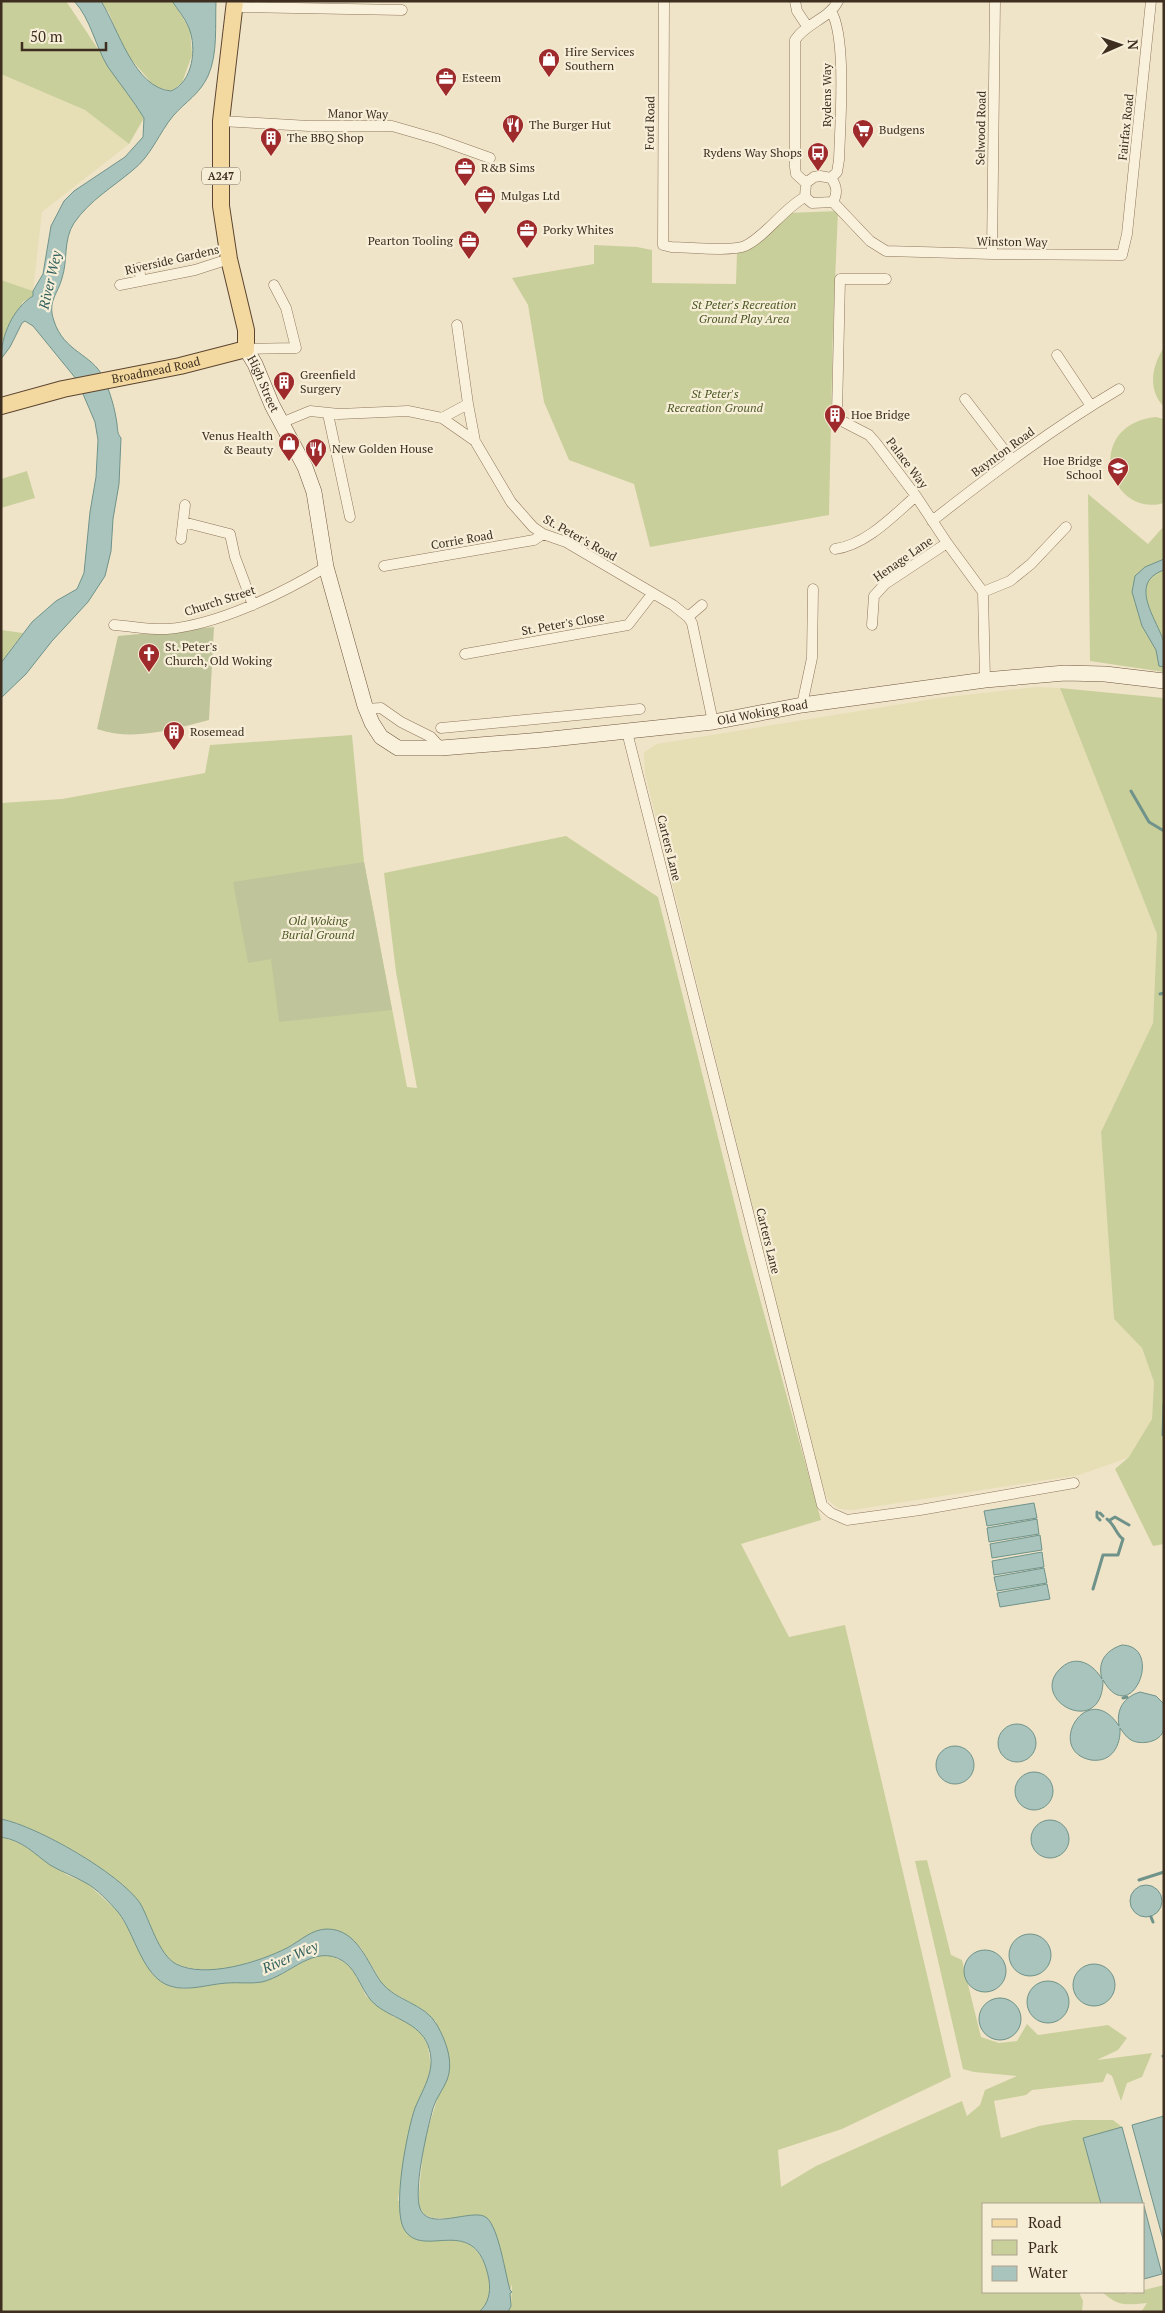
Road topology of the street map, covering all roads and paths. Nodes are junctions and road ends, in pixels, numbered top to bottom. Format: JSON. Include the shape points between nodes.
{"nodes":[{"id":1,"x":664,"y":1,"type":"edge"},
{"id":2,"x":795,"y":1,"type":"edge"},
{"id":3,"x":838,"y":1,"type":"edge"},
{"id":4,"x":995,"y":1,"type":"edge"},
{"id":5,"x":1151,"y":1,"type":"edge"},
{"id":6,"x":235,"y":4,"type":"edge"},
{"id":7,"x":402,"y":10,"type":"dead end"},
{"id":8,"x":831,"y":12,"type":"junction"},
{"id":9,"x":807,"y":26,"type":"junction"},
{"id":10,"x":220,"y":121,"type":"junction"},
{"id":11,"x":490,"y":158,"type":"dead end"},
{"id":12,"x":831,"y":178,"type":"junction"},
{"id":13,"x":806,"y":182,"type":"junction"},
{"id":14,"x":805,"y":197,"type":"junction"},
{"id":15,"x":833,"y":202,"type":"junction"},
{"id":16,"x":992,"y":254,"type":"junction"},
{"id":17,"x":1122,"y":255,"type":"joint"},
{"id":18,"x":229,"y":259,"type":"junction"},
{"id":19,"x":139,"y":268,"type":"dead end"},
{"id":20,"x":886,"y":279,"type":"dead end"},
{"id":21,"x":141,"y":281,"type":"junction"},
{"id":22,"x":120,"y":285,"type":"dead end"},
{"id":23,"x":274,"y":285,"type":"dead end"},
{"id":24,"x":457,"y":325,"type":"dead end"},
{"id":25,"x":246,"y":349,"type":"junction"},
{"id":26,"x":1057,"y":355,"type":"dead end"},
{"id":27,"x":1119,"y":389,"type":"dead end"},
{"id":28,"x":965,"y":399,"type":"dead end"},
{"id":29,"x":468,"y":404,"type":"junction"},
{"id":30,"x":1,"y":406,"type":"edge"},
{"id":31,"x":1091,"y":406,"type":"junction"},
{"id":32,"x":325,"y":413,"type":"junction"},
{"id":33,"x":442,"y":418,"type":"junction"},
{"id":34,"x":282,"y":423,"type":"junction"},
{"id":35,"x":476,"y":441,"type":"junction"},
{"id":36,"x":1012,"y":460,"type":"junction"},
{"id":37,"x":916,"y":496,"type":"junction"},
{"id":38,"x":185,"y":505,"type":"dead end"},
{"id":39,"x":350,"y":517,"type":"dead end"},
{"id":40,"x":932,"y":521,"type":"junction"},
{"id":41,"x":183,"y":522,"type":"junction"},
{"id":42,"x":1066,"y":527,"type":"dead end"},
{"id":43,"x":543,"y":534,"type":"junction"},
{"id":44,"x":180,"y":539,"type":"dead end"},
{"id":45,"x":947,"y":543,"type":"junction"},
{"id":46,"x":835,"y":549,"type":"dead end"},
{"id":47,"x":384,"y":566,"type":"dead end"},
{"id":48,"x":326,"y":567,"type":"junction"},
{"id":49,"x":813,"y":589,"type":"dead end"},
{"id":50,"x":983,"y":592,"type":"junction"},
{"id":51,"x":652,"y":594,"type":"junction"},
{"id":52,"x":253,"y":605,"type":"junction"},
{"id":53,"x":702,"y":605,"type":"dead end"},
{"id":54,"x":688,"y":616,"type":"junction"},
{"id":55,"x":114,"y":625,"type":"dead end"},
{"id":56,"x":872,"y":625,"type":"dead end"},
{"id":57,"x":464,"y":654,"type":"dead end"},
{"id":58,"x":985,"y":680,"type":"junction"},
{"id":59,"x":1158,"y":680,"type":"edge"},
{"id":60,"x":802,"y":705,"type":"junction"},
{"id":61,"x":640,"y":709,"type":"dead end"},
{"id":62,"x":369,"y":716,"type":"junction"},
{"id":63,"x":540,"y":719,"type":"junction"},
{"id":64,"x":713,"y":722,"type":"junction"},
{"id":65,"x":441,"y":728,"type":"dead end"},
{"id":66,"x":627,"y":732,"type":"junction"},
{"id":67,"x":542,"y":740,"type":"junction"},
{"id":68,"x":441,"y":748,"type":"junction"},
{"id":69,"x":1074,"y":1483,"type":"dead end"}],
"edges":[{"from":1,"to":14,"type":"street","name":"Ford Road","via":[[663,245],[742,247]]},
{"from":2,"to":9,"type":"street","via":[[797,11]]},
{"from":3,"to":8,"type":"street"},
{"from":4,"to":16,"type":"street","name":"Selwood Road"},
{"from":5,"to":17,"type":"street","name":"Fairfax Road","via":[[1127,234]]},
{"from":6,"to":7,"type":"street"},
{"from":6,"to":10,"type":"main road","name":"High Street","number":"A247"},
{"from":8,"to":9,"type":"street"},
{"from":8,"to":12,"type":"street","name":"Rydens Way","via":[[838,26],[840,47],[839,160],[837,172]]},
{"from":9,"to":13,"type":"street","via":[[795,40],[794,122],[796,174]]},
{"from":10,"to":11,"type":"street","name":"Manor Way","via":[[392,126],[437,138]]},
{"from":10,"to":18,"type":"main road","name":"High Street","number":"A247","via":[[220,206]]},
{"from":12,"to":13,"type":"street","via":[[814,177]]},
{"from":12,"to":15,"type":"street","name":"Rydens Way","via":[[837,191]]},
{"from":13,"to":14,"type":"street"},
{"from":14,"to":15,"type":"street","via":[[812,203]]},
{"from":15,"to":16,"type":"street","name":"Winston Way","via":[[886,251]]},
{"from":16,"to":17,"type":"street","name":"Winston Way"},
{"from":18,"to":21,"type":"street","name":"Riverside Gardens"},
{"from":18,"to":25,"type":"main road","name":"High Street","number":"A247","via":[[246,330]]},
{"from":19,"to":21,"type":"street"},
{"from":20,"to":37,"type":"street","name":"Palace Way","via":[[840,279],[838,412],[840,420],[876,442]]},
{"from":21,"to":22,"type":"street","name":"Riverside Gardens"},
{"from":23,"to":25,"type":"street","via":[[286,308],[296,348]]},
{"from":24,"to":29,"type":"street","name":"St. Peter's Road"},
{"from":25,"to":30,"type":"main road","name":"Broadmead Road","via":[[180,366],[63,389]]},
{"from":25,"to":34,"type":"main road","name":"High Street"},
{"from":26,"to":31,"type":"street"},
{"from":27,"to":31,"type":"street","name":"Baynton Road"},
{"from":28,"to":36,"type":"street"},
{"from":29,"to":33,"type":"street"},
{"from":29,"to":35,"type":"street","name":"St. Peter's Road"},
{"from":31,"to":36,"type":"street","name":"Baynton Road"},
{"from":32,"to":33,"type":"street","name":"St. Peter's Road","via":[[408,410]]},
{"from":32,"to":34,"type":"street","name":"St. Peter's Road","via":[[305,412]]},
{"from":32,"to":39,"type":"street"},
{"from":33,"to":35,"type":"street","name":"St. Peter's Road"},
{"from":34,"to":48,"type":"main road","name":"High Street","via":[[314,492]]},
{"from":35,"to":43,"type":"street","name":"St. Peter's Road","via":[[511,502]]},
{"from":36,"to":40,"type":"street","name":"Baynton Road"},
{"from":37,"to":40,"type":"street","name":"Palace Way"},
{"from":37,"to":46,"type":"street","via":[[850,547]]},
{"from":38,"to":41,"type":"street"},
{"from":40,"to":45,"type":"street","name":"Palace Way"},
{"from":41,"to":44,"type":"street"},
{"from":41,"to":52,"type":"street","via":[[230,534]]},
{"from":42,"to":50,"type":"street","via":[[1010,582]]},
{"from":43,"to":47,"type":"street","name":"Corrie Road","via":[[534,540]]},
{"from":43,"to":51,"type":"street","name":"St. Peter's Road","via":[[566,542]]},
{"from":45,"to":50,"type":"street","name":"Palace Way"},
{"from":45,"to":56,"type":"street","name":"Henage Lane","via":[[886,584],[874,596]]},
{"from":48,"to":52,"type":"street","name":"Church Street"},
{"from":48,"to":62,"type":"main road","name":"High Street"},
{"from":49,"to":60,"type":"street","via":[[812,658]]},
{"from":50,"to":58,"type":"street"},
{"from":51,"to":54,"type":"street","name":"St. Peter's Road"},
{"from":51,"to":57,"type":"street","name":"St. Peter's Close","via":[[628,625]]},
{"from":52,"to":55,"type":"street","name":"Church Street","via":[[167,629]]},
{"from":53,"to":54,"type":"street"},
{"from":54,"to":64,"type":"street"},
{"from":58,"to":59,"type":"main road","name":"Old Woking Road","via":[[1065,673]]},
{"from":58,"to":60,"type":"main road","name":"Old Woking Road"},
{"from":60,"to":64,"type":"main road","name":"Old Woking Road"},
{"from":61,"to":63,"type":"street"},
{"from":62,"to":68,"type":"street","via":[[381,708],[431,737]]},
{"from":62,"to":68,"type":"main road","name":"Old Woking Road","via":[[381,737],[398,748]]},
{"from":63,"to":65,"type":"street"},
{"from":63,"to":67,"type":"street"},
{"from":64,"to":66,"type":"main road","name":"Old Woking Road"},
{"from":66,"to":67,"type":"main road","name":"Old Woking Road"},
{"from":66,"to":69,"type":"street","name":"Carters Lane","via":[[822,1505],[847,1520]]},
{"from":67,"to":68,"type":"main road","name":"Old Woking Road"}]}
